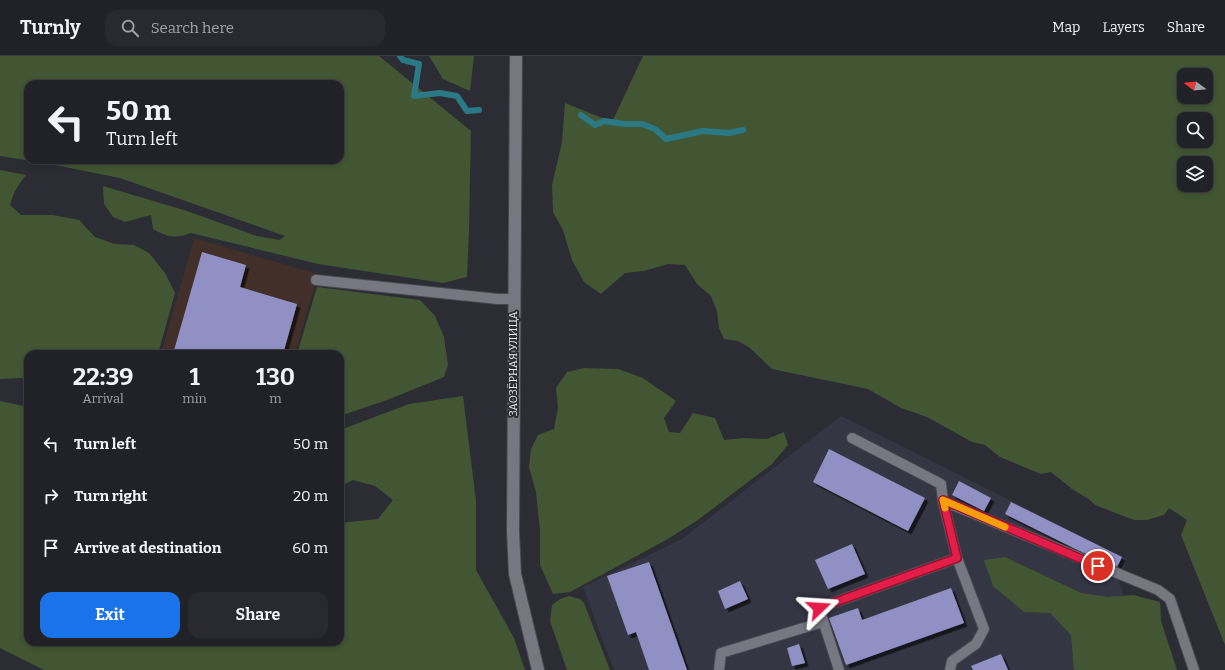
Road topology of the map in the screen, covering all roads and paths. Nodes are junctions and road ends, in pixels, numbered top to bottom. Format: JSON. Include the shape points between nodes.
{"nodes":[{"id":1,"x":516,"y":56,"type":"edge"},
{"id":2,"x":316,"y":280,"type":"dead end"},
{"id":3,"x":514,"y":299,"type":"junction"},
{"id":4,"x":852,"y":438,"type":"dead end"},
{"id":5,"x":943,"y":500,"type":"junction"},
{"id":6,"x":957,"y":558,"type":"junction"},
{"id":7,"x":823,"y":622,"type":"junction"},
{"id":8,"x":538,"y":670,"type":"edge"},
{"id":9,"x":719,"y":670,"type":"edge"},
{"id":10,"x":839,"y":670,"type":"edge"},
{"id":11,"x":950,"y":670,"type":"edge"},
{"id":12,"x":1194,"y":670,"type":"edge"}],
"edges":[{"from":1,"to":3,"type":"street","name":"ЗАОЗЁРНАЯ УЛИЦА"},
{"from":2,"to":3,"type":"lane"},
{"from":3,"to":8,"type":"street","name":"ЗАОЗЁРНАЯ УЛИЦА","via":[[514,574]]},
{"from":4,"to":5,"type":"lane","via":[[941,484]]},
{"from":5,"to":6,"type":"lane"},
{"from":5,"to":12,"type":"lane","via":[[1158,590],[1170,599]]},
{"from":6,"to":7,"type":"lane","via":[[819,608]]},
{"from":6,"to":11,"type":"lane","via":[[984,629],[976,644],[952,661]]},
{"from":7,"to":9,"type":"lane","via":[[721,653]]},
{"from":7,"to":10,"type":"lane"}]}
